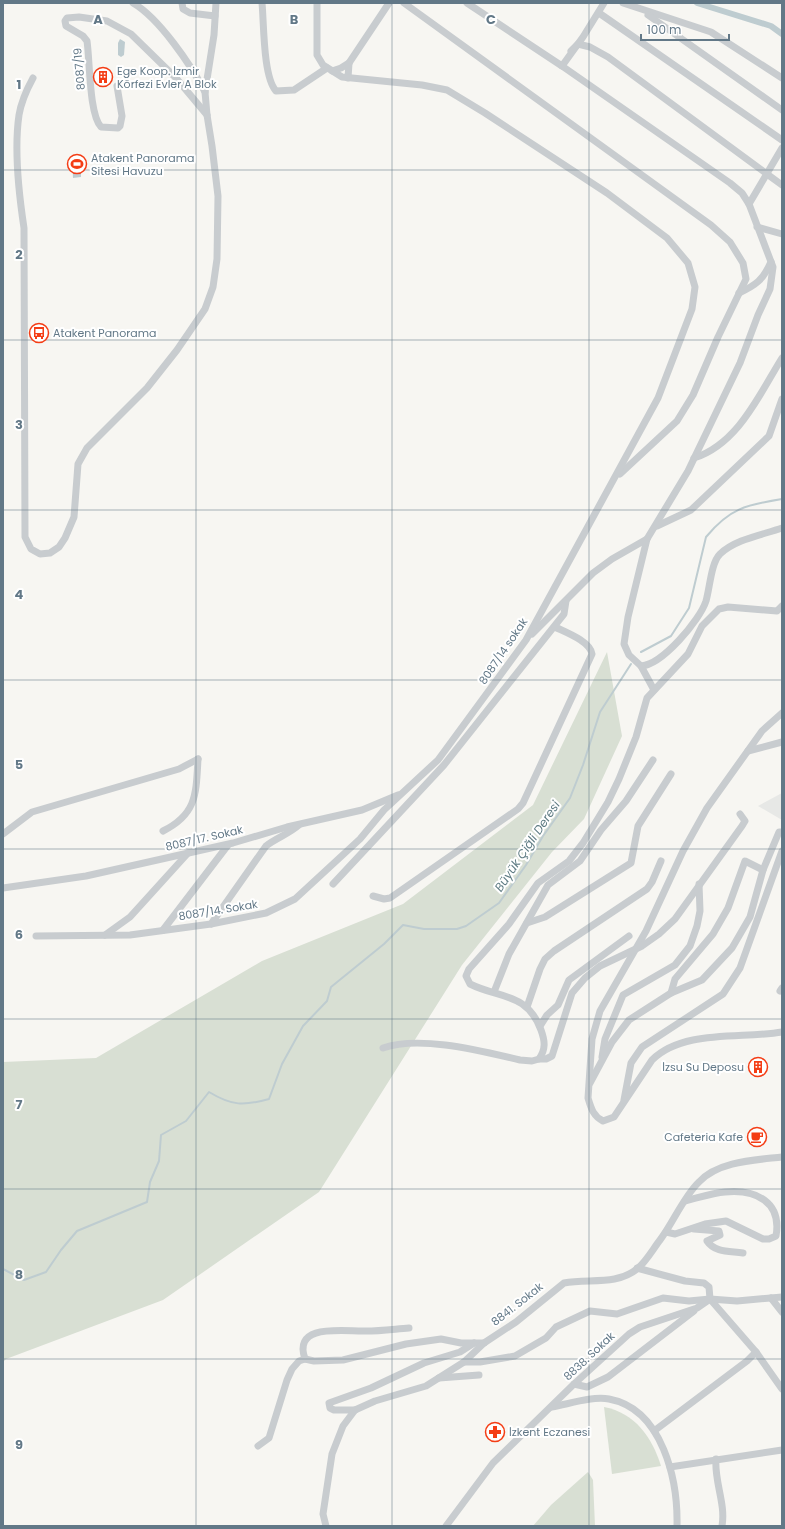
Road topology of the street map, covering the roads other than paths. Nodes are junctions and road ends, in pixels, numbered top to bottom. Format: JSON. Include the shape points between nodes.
{"nodes":[{"id":1,"x":133,"y":3,"type":"edge"},
{"id":2,"x":182,"y":3,"type":"edge"},
{"id":3,"x":216,"y":3,"type":"edge"},
{"id":4,"x":262,"y":3,"type":"edge"},
{"id":5,"x":317,"y":3,"type":"edge"},
{"id":6,"x":389,"y":3,"type":"edge"},
{"id":7,"x":404,"y":3,"type":"edge"},
{"id":8,"x":412,"y":3,"type":"edge"},
{"id":9,"x":467,"y":3,"type":"edge"},
{"id":10,"x":604,"y":3,"type":"edge"},
{"id":11,"x":623,"y":3,"type":"edge"},
{"id":12,"x":385,"y":6,"type":"edge"},
{"id":13,"x":641,"y":10,"type":"junction"},
{"id":14,"x":416,"y":12,"type":"junction"},
{"id":15,"x":598,"y":13,"type":"junction"},
{"id":16,"x":215,"y":16,"type":"junction"},
{"id":17,"x":571,"y":51,"type":"junction"},
{"id":18,"x":350,"y":63,"type":"junction"},
{"id":19,"x":562,"y":66,"type":"junction"},
{"id":20,"x":329,"y":69,"type":"junction"},
{"id":21,"x":33,"y":78,"type":"dead end"},
{"id":22,"x":348,"y":78,"type":"junction"},
{"id":23,"x":782,"y":78,"type":"edge"},
{"id":24,"x":117,"y":86,"type":"dead end"},
{"id":25,"x":205,"y":92,"type":"junction"},
{"id":26,"x":782,"y":110,"type":"edge"},
{"id":27,"x":206,"y":115,"type":"junction"},
{"id":28,"x":782,"y":140,"type":"edge"},
{"id":29,"x":782,"y":148,"type":"edge"},
{"id":30,"x":767,"y":174,"type":"junction"},
{"id":31,"x":782,"y":185,"type":"edge"},
{"id":32,"x":749,"y":204,"type":"junction"},
{"id":33,"x":757,"y":227,"type":"junction"},
{"id":34,"x":782,"y":234,"type":"edge"},
{"id":35,"x":771,"y":262,"type":"junction"},
{"id":36,"x":739,"y":293,"type":"junction"},
{"id":37,"x":782,"y":358,"type":"edge"},
{"id":38,"x":782,"y":399,"type":"edge"},
{"id":39,"x":694,"y":458,"type":"junction"},
{"id":40,"x":615,"y":478,"type":"junction"},
{"id":41,"x":655,"y":527,"type":"junction"},
{"id":42,"x":782,"y":528,"type":"edge"},
{"id":43,"x":647,"y":540,"type":"junction"},
{"id":44,"x":566,"y":601,"type":"junction"},
{"id":45,"x":782,"y":606,"type":"edge"},
{"id":46,"x":554,"y":626,"type":"junction"},
{"id":47,"x":526,"y":640,"type":"junction"},
{"id":48,"x":641,"y":666,"type":"junction"},
{"id":49,"x":654,"y":690,"type":"junction"},
{"id":50,"x":782,"y":713,"type":"edge"},
{"id":51,"x":782,"y":742,"type":"edge"},
{"id":52,"x":748,"y":751,"type":"junction"},
{"id":53,"x":653,"y":760,"type":"dead end"},
{"id":54,"x":671,"y":774,"type":"dead end"},
{"id":55,"x":405,"y":792,"type":"junction"},
{"id":56,"x":740,"y":814,"type":"dead end"},
{"id":57,"x":299,"y":825,"type":"junction"},
{"id":58,"x":163,"y":831,"type":"dead end"},
{"id":59,"x":782,"y":832,"type":"edge"},
{"id":60,"x":3,"y":834,"type":"edge"},
{"id":61,"x":228,"y":844,"type":"junction"},
{"id":62,"x":782,"y":851,"type":"edge"},
{"id":63,"x":188,"y":853,"type":"junction"},
{"id":64,"x":661,"y":861,"type":"dead end"},
{"id":65,"x":764,"y":870,"type":"junction"},
{"id":66,"x":333,"y":884,"type":"dead end"},
{"id":67,"x":699,"y":884,"type":"junction"},
{"id":68,"x":3,"y":888,"type":"edge"},
{"id":69,"x":373,"y":896,"type":"dead end"},
{"id":70,"x":527,"y":923,"type":"junction"},
{"id":71,"x":211,"y":924,"type":"junction"},
{"id":72,"x":163,"y":930,"type":"junction"},
{"id":73,"x":105,"y":935,"type":"junction"},
{"id":74,"x":36,"y":936,"type":"dead end"},
{"id":75,"x":630,"y":936,"type":"dead end"},
{"id":76,"x":634,"y":950,"type":"junction"},
{"id":77,"x":494,"y":992,"type":"junction"},
{"id":78,"x":671,"y":993,"type":"junction"},
{"id":79,"x":527,"y":1007,"type":"junction"},
{"id":80,"x":540,"y":1026,"type":"junction"},
{"id":81,"x":782,"y":1034,"type":"edge"},
{"id":82,"x":383,"y":1048,"type":"dead end"},
{"id":83,"x":539,"y":1059,"type":"junction"},
{"id":84,"x":602,"y":1060,"type":"junction"},
{"id":85,"x":590,"y":1084,"type":"junction"},
{"id":86,"x":623,"y":1102,"type":"junction"},
{"id":87,"x":782,"y":1157,"type":"edge"},
{"id":88,"x":685,"y":1201,"type":"junction"},
{"id":89,"x":689,"y":1229,"type":"junction"},
{"id":90,"x":666,"y":1232,"type":"junction"},
{"id":91,"x":743,"y":1253,"type":"dead end"},
{"id":92,"x":637,"y":1268,"type":"junction"},
{"id":93,"x":782,"y":1297,"type":"edge"},
{"id":94,"x":771,"y":1298,"type":"junction"},
{"id":95,"x":710,"y":1299,"type":"junction"},
{"id":96,"x":698,"y":1308,"type":"junction"},
{"id":97,"x":782,"y":1312,"type":"edge"},
{"id":98,"x":409,"y":1328,"type":"dead end"},
{"id":99,"x":474,"y":1343,"type":"junction"},
{"id":100,"x":484,"y":1343,"type":"junction"},
{"id":101,"x":756,"y":1352,"type":"junction"},
{"id":102,"x":305,"y":1359,"type":"junction"},
{"id":103,"x":464,"y":1362,"type":"junction"},
{"id":104,"x":479,"y":1375,"type":"dead end"},
{"id":105,"x":437,"y":1378,"type":"junction"},
{"id":106,"x":574,"y":1384,"type":"junction"},
{"id":107,"x":782,"y":1390,"type":"edge"},
{"id":108,"x":552,"y":1407,"type":"junction"},
{"id":109,"x":355,"y":1410,"type":"junction"},
{"id":110,"x":654,"y":1431,"type":"junction"},
{"id":111,"x":258,"y":1446,"type":"dead end"},
{"id":112,"x":782,"y":1450,"type":"edge"},
{"id":113,"x":716,"y":1459,"type":"junction"},
{"id":114,"x":670,"y":1467,"type":"junction"},
{"id":115,"x":326,"y":1526,"type":"edge"},
{"id":116,"x":446,"y":1526,"type":"edge"},
{"id":117,"x":677,"y":1526,"type":"edge"},
{"id":118,"x":722,"y":1526,"type":"edge"}],
"edges":[{"from":1,"to":25,"type":"street","via":[[141,8],[180,51]]},
{"from":2,"to":16,"type":"street","via":[[183,9],[190,13]]},
{"from":3,"to":16,"type":"street"},
{"from":4,"to":20,"type":"street","via":[[268,72],[272,87],[276,91],[294,90]]},
{"from":5,"to":20,"type":"street","via":[[317,55]]},
{"from":6,"to":12,"type":"street"},
{"from":7,"to":14,"type":"street"},
{"from":8,"to":14,"type":"street"},
{"from":9,"to":19,"type":"street"},
{"from":10,"to":15,"type":"street"},
{"from":11,"to":13,"type":"street"},
{"from":12,"to":18,"type":"street"},
{"from":13,"to":23,"type":"street","via":[[711,32]]},
{"from":13,"to":26,"type":"street"},
{"from":14,"to":36,"type":"street","via":[[711,225],[730,242],[743,262],[746,279]]},
{"from":15,"to":17,"type":"street"},
{"from":15,"to":28,"type":"street"},
{"from":16,"to":25,"type":"street"},
{"from":17,"to":19,"type":"street"},
{"from":17,"to":30,"type":"street","via":[[578,44],[590,47],[608,57]]},
{"from":18,"to":20,"type":"street"},
{"from":18,"to":22,"type":"street"},
{"from":19,"to":32,"type":"street","via":[[730,183],[742,193]]},
{"from":20,"to":22,"type":"street"},
{"from":21,"to":27,"type":"street","via":[[19,115],[18,139],[24,236],[25,537],[31,549],[40,554],[50,553],[59,547],[65,538],[74,517],[78,464],[87,448],[147,388],[205,309],[213,287],[218,196]]},
{"from":22,"to":40,"type":"street","via":[[447,90],[606,193],[667,238],[688,263],[695,286],[686,328],[658,398]]},
{"from":24,"to":27,"type":"street","name":"8087/19","via":[[122,116],[120,126],[101,127],[92,98],[87,41],[66,26],[67,18],[78,16],[107,21],[131,34],[176,78]]},
{"from":25,"to":27,"type":"street"},
{"from":29,"to":30,"type":"street"},
{"from":30,"to":31,"type":"street"},
{"from":30,"to":32,"type":"street"},
{"from":32,"to":33,"type":"street"},
{"from":33,"to":34,"type":"street"},
{"from":33,"to":35,"type":"street"},
{"from":35,"to":36,"type":"street","via":[[765,276],[759,282]]},
{"from":35,"to":39,"type":"street","via":[[773,277],[770,289],[740,363]]},
{"from":36,"to":40,"type":"street","via":[[694,395],[677,421]]},
{"from":37,"to":39,"type":"street","via":[[744,419],[724,442],[707,454]]},
{"from":38,"to":41,"type":"street","via":[[769,436],[691,510]]},
{"from":39,"to":41,"type":"street"},
{"from":40,"to":47,"type":"street","name":"8087/14 sokak"},
{"from":41,"to":43,"type":"street"},
{"from":42,"to":48,"type":"street","via":[[733,544],[720,554],[712,569],[705,603],[689,628],[678,643],[662,656],[647,666]]},
{"from":43,"to":44,"type":"street","via":[[612,559],[593,573]]},
{"from":43,"to":48,"type":"street","via":[[624,644],[629,655]]},
{"from":44,"to":46,"type":"street","via":[[564,614]]},
{"from":44,"to":47,"type":"street"},
{"from":45,"to":49,"type":"street","via":[[777,611],[739,606],[720,609],[702,626],[688,654]]},
{"from":46,"to":66,"type":"street","via":[[444,765]]},
{"from":46,"to":69,"type":"street","via":[[585,643],[592,654],[523,803],[390,898]]},
{"from":47,"to":55,"type":"street","name":"8087/14 sokak","via":[[438,760]]},
{"from":48,"to":49,"type":"street"},
{"from":49,"to":77,"type":"street","via":[[647,698],[636,737],[608,802],[583,843],[569,861],[538,883],[509,924],[469,969],[466,976],[470,984]]},
{"from":50,"to":52,"type":"street","via":[[762,731]]},
{"from":51,"to":52,"type":"street"},
{"from":52,"to":76,"type":"street","via":[[707,808]]},
{"from":53,"to":70,"type":"street","via":[[626,801],[601,830],[580,861],[548,885]]},
{"from":54,"to":70,"type":"street","via":[[638,826],[631,863],[545,917]]},
{"from":55,"to":57,"type":"street","name":"8087/17. Sokak","via":[[362,810]]},
{"from":55,"to":71,"type":"street","name":"8087/14. Sokak","via":[[384,810],[360,839],[295,898],[266,913]]},
{"from":56,"to":67,"type":"street","via":[[745,821]]},
{"from":57,"to":61,"type":"street","name":"8087/17. Sokak"},
{"from":57,"to":71,"type":"street","via":[[266,846]]},
{"from":58,"to":60,"type":"street","via":[[178,824],[190,809],[196,792],[198,759],[179,769],[32,812]]},
{"from":59,"to":65,"type":"street","via":[[779,832]]},
{"from":61,"to":63,"type":"street","name":"8087/17. Sokak"},
{"from":61,"to":72,"type":"street"},
{"from":62,"to":86,"type":"street","via":[[740,968],[723,994],[642,1047],[631,1063]]},
{"from":63,"to":68,"type":"street","name":"8087/17. Sokak","via":[[86,876]]},
{"from":63,"to":73,"type":"street","via":[[130,917]]},
{"from":64,"to":79,"type":"street","via":[[646,889],[545,959]]},
{"from":65,"to":78,"type":"street","via":[[750,918],[732,948],[702,980]]},
{"from":65,"to":78,"type":"street","via":[[745,861],[728,908],[708,940],[676,978]]},
{"from":67,"to":76,"type":"street","via":[[675,919],[659,934]]},
{"from":67,"to":84,"type":"street","via":[[700,911],[690,946],[675,965],[623,995],[605,1039]]},
{"from":70,"to":77,"type":"street"},
{"from":71,"to":72,"type":"street","name":"8087/14. Sokak"},
{"from":72,"to":73,"type":"street","name":"8087/14. Sokak","via":[[130,935]]},
{"from":73,"to":74,"type":"street","name":"8087/14. Sokak"},
{"from":75,"to":80,"type":"street","via":[[569,980],[558,1004]]},
{"from":76,"to":83,"type":"street","via":[[600,966],[580,983],[567,1004],[552,1056]]},
{"from":76,"to":85,"type":"street","via":[[600,1011],[592,1039]]},
{"from":77,"to":79,"type":"street","via":[[518,1000]]},
{"from":78,"to":84,"type":"street","via":[[629,1020]]},
{"from":79,"to":80,"type":"street"},
{"from":80,"to":83,"type":"street","via":[[545,1047]]},
{"from":81,"to":86,"type":"street","via":[[708,1038],[668,1048],[652,1060]]},
{"from":82,"to":83,"type":"street","via":[[396,1043],[417,1042],[520,1060]]},
{"from":84,"to":85,"type":"street"},
{"from":85,"to":86,"type":"street","via":[[590,1108],[599,1118],[607,1121],[614,1116]]},
{"from":87,"to":88,"type":"street","name":"8841. Sokak","via":[[747,1161],[711,1173],[699,1181]]},
{"from":88,"to":89,"type":"street","via":[[726,1191],[744,1192],[759,1196],[773,1207],[778,1224],[776,1236],[769,1239],[763,1239],[726,1221]]},
{"from":88,"to":90,"type":"street","name":"8841. Sokak"},
{"from":89,"to":90,"type":"street","via":[[675,1234]]},
{"from":89,"to":91,"type":"street","via":[[719,1231],[720,1235],[707,1241],[715,1250]]},
{"from":90,"to":92,"type":"street","name":"8841. Sokak"},
{"from":92,"to":95,"type":"street","via":[[685,1281],[704,1283],[709,1287]]},
{"from":92,"to":100,"type":"street","name":"8841. Sokak","via":[[622,1277],[564,1283],[516,1322]]},
{"from":93,"to":94,"type":"street"},
{"from":94,"to":95,"type":"street","via":[[736,1301]]},
{"from":94,"to":97,"type":"street"},
{"from":95,"to":96,"type":"street","name":"8838. Sokak"},
{"from":95,"to":101,"type":"street"},
{"from":95,"to":103,"type":"street","via":[[689,1301],[664,1298],[617,1314],[590,1311],[556,1327],[532,1347],[515,1356]]},
{"from":96,"to":106,"type":"street","name":"8838. Sokak","via":[[640,1327]]},
{"from":96,"to":106,"type":"street","via":[[608,1377],[587,1388]]},
{"from":98,"to":102,"type":"street","via":[[317,1332],[304,1343],[302,1350]]},
{"from":99,"to":100,"type":"street"},
{"from":99,"to":102,"type":"street","via":[[441,1339],[406,1344],[344,1360]]},
{"from":99,"to":109,"type":"street","via":[[460,1352],[424,1363],[371,1388],[329,1403],[330,1408],[334,1410]]},
{"from":100,"to":103,"type":"street","name":"8841. Sokak"},
{"from":101,"to":107,"type":"street"},
{"from":101,"to":110,"type":"street"},
{"from":102,"to":111,"type":"street","via":[[299,1361],[292,1369],[269,1438]]},
{"from":103,"to":105,"type":"street","name":"8841. Sokak"},
{"from":104,"to":105,"type":"street"},
{"from":105,"to":109,"type":"street","name":"8841. Sokak","via":[[426,1386],[375,1401]]},
{"from":106,"to":108,"type":"street","name":"8838. Sokak"},
{"from":108,"to":110,"type":"street","via":[[608,1399],[620,1402],[636,1412]]},
{"from":108,"to":116,"type":"street","name":"8838. Sokak","via":[[493,1463]]},
{"from":109,"to":115,"type":"street","name":"8841. Sokak","via":[[342,1426],[332,1454],[323,1514]]},
{"from":110,"to":114,"type":"street","via":[[661,1441]]},
{"from":112,"to":113,"type":"street"},
{"from":113,"to":114,"type":"street"},
{"from":113,"to":118,"type":"street","via":[[715,1471]]},
{"from":114,"to":117,"type":"street","via":[[678,1505]]}]}
